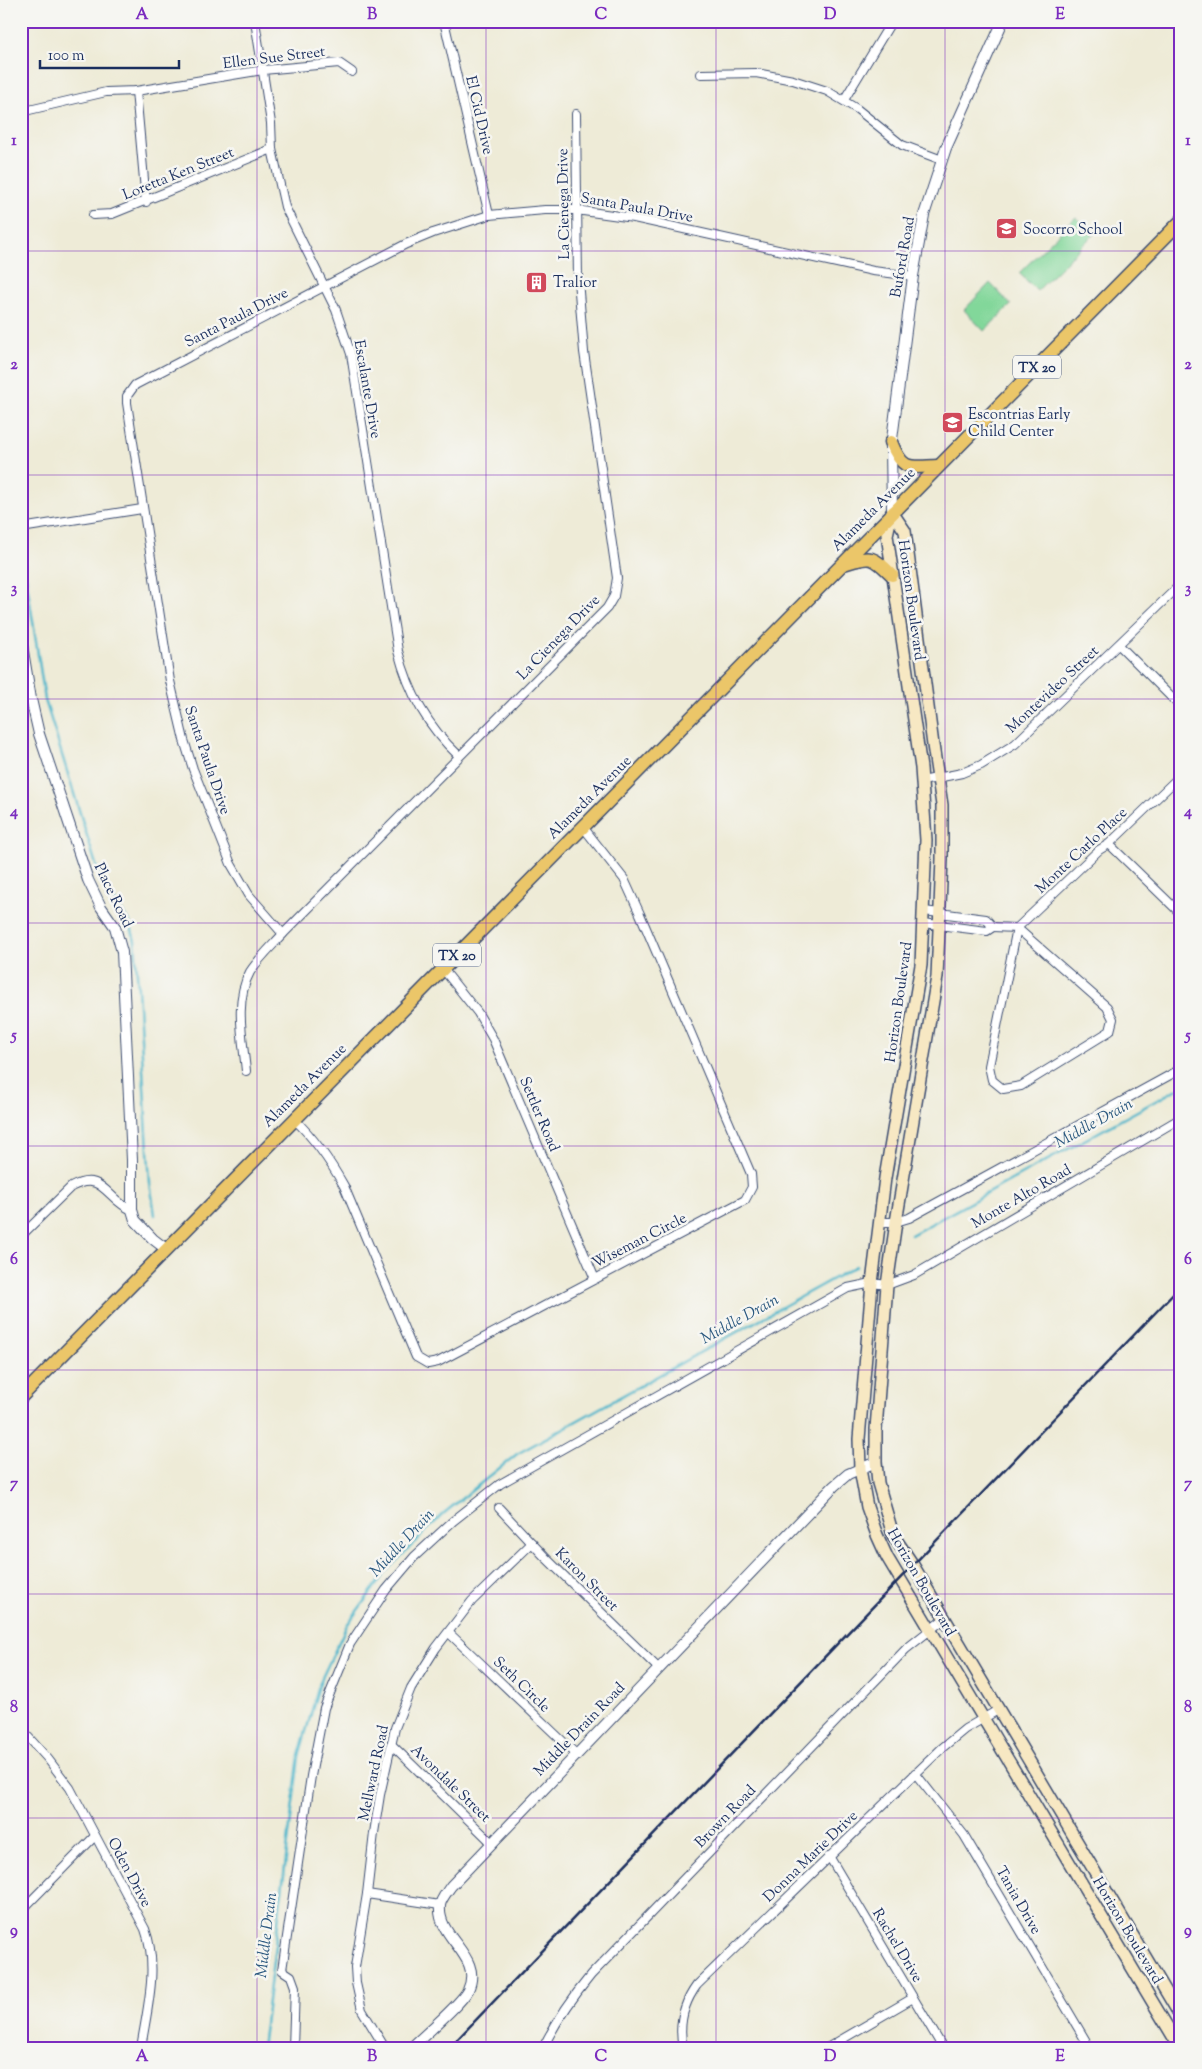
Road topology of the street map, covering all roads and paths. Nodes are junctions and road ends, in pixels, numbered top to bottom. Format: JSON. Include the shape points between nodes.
{"nodes":[{"id":1,"x":255,"y":21,"type":"edge"},
{"id":2,"x":444,"y":21,"type":"edge"},
{"id":3,"x":1003,"y":21,"type":"edge"},
{"id":4,"x":890,"y":24,"type":"dead end"},
{"id":5,"x":263,"y":70,"type":"junction"},
{"id":6,"x":352,"y":72,"type":"dead end"},
{"id":7,"x":702,"y":74,"type":"dead end"},
{"id":8,"x":136,"y":91,"type":"junction"},
{"id":9,"x":844,"y":100,"type":"junction"},
{"id":10,"x":21,"y":110,"type":"edge"},
{"id":11,"x":576,"y":114,"type":"dead end"},
{"id":12,"x":272,"y":149,"type":"junction"},
{"id":13,"x":942,"y":160,"type":"junction"},
{"id":14,"x":146,"y":202,"type":"junction"},
{"id":15,"x":576,"y":210,"type":"junction"},
{"id":16,"x":93,"y":215,"type":"dead end"},
{"id":17,"x":488,"y":215,"type":"junction"},
{"id":18,"x":1181,"y":222,"type":"edge"},
{"id":19,"x":913,"y":276,"type":"junction"},
{"id":20,"x":324,"y":286,"type":"junction"},
{"id":21,"x":891,"y":442,"type":"junction"},
{"id":22,"x":938,"y":466,"type":"junction"},
{"id":23,"x":142,"y":509,"type":"junction"},
{"id":24,"x":892,"y":512,"type":"junction"},
{"id":25,"x":21,"y":528,"type":"edge"},
{"id":26,"x":841,"y":565,"type":"junction"},
{"id":27,"x":892,"y":574,"type":"junction"},
{"id":28,"x":1181,"y":584,"type":"edge"},
{"id":29,"x":21,"y":639,"type":"edge"},
{"id":30,"x":1119,"y":645,"type":"junction"},
{"id":31,"x":1181,"y":707,"type":"edge"},
{"id":32,"x":459,"y":756,"type":"junction"},
{"id":33,"x":1181,"y":775,"type":"edge"},
{"id":34,"x":938,"y":779,"type":"junction"},
{"id":35,"x":922,"y":780,"type":"junction"},
{"id":36,"x":583,"y":827,"type":"junction"},
{"id":37,"x":1109,"y":844,"type":"junction"},
{"id":38,"x":924,"y":910,"type":"junction"},
{"id":39,"x":941,"y":912,"type":"junction"},
{"id":40,"x":1181,"y":914,"type":"edge"},
{"id":41,"x":923,"y":923,"type":"junction"},
{"id":42,"x":940,"y":925,"type":"junction"},
{"id":43,"x":992,"y":927,"type":"junction"},
{"id":44,"x":1017,"y":928,"type":"junction"},
{"id":45,"x":283,"y":934,"type":"junction"},
{"id":46,"x":443,"y":969,"type":"junction"},
{"id":47,"x":1181,"y":1069,"type":"edge"},
{"id":48,"x":246,"y":1071,"type":"dead end"},
{"id":49,"x":1181,"y":1118,"type":"edge"},
{"id":50,"x":294,"y":1119,"type":"junction"},
{"id":51,"x":132,"y":1210,"type":"junction"},
{"id":52,"x":879,"y":1222,"type":"junction"},
{"id":53,"x":896,"y":1222,"type":"junction"},
{"id":54,"x":21,"y":1236,"type":"edge"},
{"id":55,"x":166,"y":1249,"type":"junction"},
{"id":56,"x":595,"y":1279,"type":"junction"},
{"id":57,"x":872,"y":1283,"type":"junction"},
{"id":58,"x":887,"y":1285,"type":"junction"},
{"id":59,"x":21,"y":1397,"type":"edge"},
{"id":60,"x":876,"y":1462,"type":"junction"},
{"id":61,"x":860,"y":1469,"type":"junction"},
{"id":62,"x":499,"y":1508,"type":"dead end"},
{"id":63,"x":532,"y":1543,"type":"junction"},
{"id":64,"x":944,"y":1619,"type":"junction"},
{"id":65,"x":931,"y":1629,"type":"junction"},
{"id":66,"x":449,"y":1633,"type":"junction"},
{"id":67,"x":658,"y":1668,"type":"junction"},
{"id":68,"x":998,"y":1710,"type":"junction"},
{"id":69,"x":984,"y":1718,"type":"junction"},
{"id":70,"x":21,"y":1729,"type":"edge"},
{"id":71,"x":391,"y":1744,"type":"junction"},
{"id":72,"x":576,"y":1754,"type":"junction"},
{"id":73,"x":915,"y":1773,"type":"junction"},
{"id":74,"x":95,"y":1836,"type":"junction"},
{"id":75,"x":492,"y":1843,"type":"junction"},
{"id":76,"x":829,"y":1856,"type":"junction"},
{"id":77,"x":367,"y":1894,"type":"junction"},
{"id":78,"x":440,"y":1905,"type":"junction"},
{"id":79,"x":21,"y":1911,"type":"edge"},
{"id":80,"x":913,"y":1998,"type":"junction"},
{"id":81,"x":1181,"y":2017,"type":"edge"},
{"id":82,"x":141,"y":2048,"type":"edge"},
{"id":83,"x":293,"y":2048,"type":"edge"},
{"id":84,"x":385,"y":2048,"type":"edge"},
{"id":85,"x":411,"y":2048,"type":"edge"},
{"id":86,"x":543,"y":2048,"type":"edge"},
{"id":87,"x":683,"y":2048,"type":"edge"},
{"id":88,"x":827,"y":2048,"type":"edge"},
{"id":89,"x":943,"y":2048,"type":"edge"},
{"id":90,"x":1090,"y":2048,"type":"edge"},
{"id":91,"x":1180,"y":2048,"type":"edge"}],
"edges":[{"from":1,"to":5,"type":"street","name":"Escalante Drive"},
{"from":2,"to":17,"type":"street","name":"El Cid Drive"},
{"from":3,"to":13,"type":"street","name":"Buford Road"},
{"from":4,"to":9,"type":"street"},
{"from":5,"to":6,"type":"street","name":"Ellen Sue Street","via":[[339,63]]},
{"from":5,"to":8,"type":"street","name":"Ellen Sue Street"},
{"from":5,"to":12,"type":"street","name":"Escalante Drive"},
{"from":7,"to":9,"type":"street","via":[[773,75],[827,91]]},
{"from":8,"to":10,"type":"street","name":"Ellen Sue Street","via":[[106,92]]},
{"from":8,"to":14,"type":"street"},
{"from":9,"to":13,"type":"street","via":[[898,142]]},
{"from":11,"to":15,"type":"street","name":"La Cienega Drive"},
{"from":12,"to":14,"type":"street","name":"Loretta Ken Street"},
{"from":12,"to":20,"type":"street","name":"Escalante Drive","via":[[285,207]]},
{"from":13,"to":19,"type":"street","name":"Buford Road","via":[[924,215]]},
{"from":14,"to":16,"type":"street","name":"Loretta Ken Street","via":[[112,214]]},
{"from":15,"to":17,"type":"street","name":"Santa Paula Drive"},
{"from":15,"to":19,"type":"street","name":"Santa Paula Drive","via":[[634,218],[873,271]]},
{"from":15,"to":32,"type":"street","name":"La Cienega Drive","via":[[584,352],[617,586],[607,608]]},
{"from":17,"to":20,"type":"street","name":"Santa Paula Drive","via":[[433,232]]},
{"from":18,"to":22,"type":"main road","name":"Alameda Avenue","number":"TX 20"},
{"from":19,"to":21,"type":"street","name":"Buford Road"},
{"from":20,"to":23,"type":"street","name":"Santa Paula Drive","via":[[130,390],[127,403]]},
{"from":20,"to":32,"type":"street","name":"Escalante Drive","via":[[340,322],[355,375],[398,651],[405,677],[423,715]]},
{"from":21,"to":22,"type":"main road","via":[[898,459],[906,465]]},
{"from":21,"to":24,"type":"street","name":"Buford Road"},
{"from":22,"to":24,"type":"main road","name":"Alameda Avenue","number":"TX 20"},
{"from":23,"to":25,"type":"street"},
{"from":23,"to":45,"type":"street","name":"Santa Paula Drive","via":[[170,681],[193,769],[238,877],[260,909]]},
{"from":24,"to":26,"type":"main road","name":"Alameda Avenue","number":"TX 20"},
{"from":24,"to":27,"type":"main road","name":"Horizon Boulevard","via":[[887,535]]},
{"from":24,"to":34,"type":"main road","name":"Horizon Boulevard","via":[[905,531]]},
{"from":26,"to":27,"type":"main road","via":[[871,558],[878,560]]},
{"from":26,"to":36,"type":"main road","name":"Alameda Avenue","number":"TX 20"},
{"from":27,"to":35,"type":"main road","name":"Horizon Boulevard"},
{"from":28,"to":30,"type":"street","name":"Montevideo Street"},
{"from":29,"to":51,"type":"street","name":"Place Road","via":[[39,734],[88,880],[115,927],[122,952]]},
{"from":30,"to":31,"type":"street"},
{"from":30,"to":34,"type":"street","name":"Montevideo Street","via":[[1015,744],[982,765]]},
{"from":32,"to":45,"type":"street","name":"La Cienega Drive"},
{"from":33,"to":37,"type":"street","name":"Monte Carlo Place"},
{"from":34,"to":35,"type":"street","name":"Montevideo Street"},
{"from":34,"to":39,"type":"main road","name":"Horizon Boulevard","via":[[942,805]]},
{"from":35,"to":38,"type":"main road","name":"Horizon Boulevard","via":[[926,840]]},
{"from":36,"to":46,"type":"main road","name":"Alameda Avenue","number":"TX 20"},
{"from":36,"to":56,"type":"street","name":"Wiseman Circle","via":[[624,879],[753,1180],[750,1194],[738,1205]]},
{"from":37,"to":40,"type":"street"},
{"from":37,"to":44,"type":"street","name":"Monte Carlo Place"},
{"from":38,"to":39,"type":"street"},
{"from":38,"to":41,"type":"main road","name":"Horizon Boulevard"},
{"from":39,"to":42,"type":"main road","name":"Horizon Boulevard"},
{"from":39,"to":43,"type":"street","via":[[986,919]]},
{"from":41,"to":42,"type":"street"},
{"from":41,"to":52,"type":"main road","name":"Horizon Boulevard","via":[[921,965]]},
{"from":42,"to":43,"type":"street","via":[[987,931]]},
{"from":42,"to":53,"type":"main road","name":"Horizon Boulevard","via":[[937,977]]},
{"from":43,"to":44,"type":"street"},
{"from":44,"to":44,"type":"street","via":[[1106,1007],[1113,1019],[1110,1031],[1021,1086],[1003,1088],[992,1080],[989,1066]]},
{"from":45,"to":48,"type":"street","name":"La Cienega Drive","via":[[257,962],[244,984],[241,1005]]},
{"from":46,"to":50,"type":"main road","name":"Alameda Avenue","number":"TX 20"},
{"from":46,"to":56,"type":"street","name":"Settler Road","via":[[478,1013],[493,1039]]},
{"from":47,"to":53,"type":"street","via":[[909,1218]]},
{"from":49,"to":58,"type":"street","name":"Monte Alto Road","via":[[914,1275]]},
{"from":50,"to":55,"type":"main road","name":"Alameda Avenue","number":"TX 20"},
{"from":50,"to":56,"type":"street","name":"Wiseman Circle","via":[[318,1144],[344,1186],[416,1357],[422,1362],[438,1362]]},
{"from":51,"to":54,"type":"street","via":[[121,1206],[100,1184],[86,1181],[71,1187]]},
{"from":51,"to":55,"type":"street","via":[[135,1220]]},
{"from":52,"to":53,"type":"street"},
{"from":52,"to":57,"type":"main road","name":"Horizon Boulevard"},
{"from":53,"to":58,"type":"main road","name":"Horizon Boulevard"},
{"from":55,"to":59,"type":"main road","name":"Alameda Avenue","number":"TX 20"},
{"from":57,"to":58,"type":"street","name":"Monte Alto Road"},
{"from":57,"to":61,"type":"main road","name":"Horizon Boulevard","via":[[859,1439]]},
{"from":57,"to":83,"type":"street","name":"Monte Alto Road","via":[[848,1288],[825,1299],[500,1484],[414,1557],[386,1590],[350,1644],[324,1708],[282,1970],[291,1976],[295,1987]]},
{"from":58,"to":60,"type":"main road","name":"Horizon Boulevard"},
{"from":60,"to":61,"type":"street","name":"Middle Drain Road"},
{"from":60,"to":64,"type":"main road","name":"Horizon Boulevard","via":[[878,1484],[893,1535]]},
{"from":61,"to":65,"type":"main road","name":"Horizon Boulevard","via":[[867,1507],[877,1535]]},
{"from":61,"to":67,"type":"street","name":"Middle Drain Road","via":[[834,1486]]},
{"from":62,"to":63,"type":"street","name":"Karon Street"},
{"from":63,"to":66,"type":"street","name":"Mellward Road","via":[[472,1601]]},
{"from":63,"to":67,"type":"street","name":"Karon Street"},
{"from":64,"to":65,"type":"street","name":"Brown Road"},
{"from":64,"to":68,"type":"main road","name":"Horizon Boulevard"},
{"from":65,"to":69,"type":"main road","name":"Horizon Boulevard"},
{"from":65,"to":86,"type":"street","name":"Brown Road","via":[[906,1649],[591,1975],[572,1997]]},
{"from":66,"to":71,"type":"street","name":"Mellward Road","via":[[411,1688]]},
{"from":66,"to":72,"type":"street","name":"Seth Circle"},
{"from":67,"to":72,"type":"street","name":"Middle Drain Road"},
{"from":68,"to":69,"type":"street","name":"Donna Marie Drive"},
{"from":68,"to":81,"type":"main road","name":"Horizon Boulevard"},
{"from":69,"to":73,"type":"street","name":"Donna Marie Drive","via":[[965,1729]]},
{"from":69,"to":91,"type":"main road","name":"Horizon Boulevard"},
{"from":70,"to":74,"type":"street","name":"Oden Drive","via":[[70,1788]]},
{"from":71,"to":75,"type":"street","name":"Avondale Street"},
{"from":71,"to":77,"type":"street","name":"Mellward Road","via":[[374,1833]]},
{"from":72,"to":75,"type":"street","name":"Middle Drain Road"},
{"from":73,"to":76,"type":"street","name":"Donna Marie Drive"},
{"from":73,"to":90,"type":"street","name":"Tania Drive","via":[[964,1835]]},
{"from":74,"to":79,"type":"street"},
{"from":74,"to":82,"type":"street","name":"Oden Drive","via":[[145,1929],[150,1946],[153,1967]]},
{"from":75,"to":78,"type":"street","name":"Middle Drain Road","via":[[451,1886]]},
{"from":76,"to":80,"type":"street","name":"Rachel Drive"},
{"from":76,"to":87,"type":"street","name":"Donna Marie Drive","via":[[697,1985],[680,2022]]},
{"from":77,"to":78,"type":"street"},
{"from":77,"to":84,"type":"street","name":"Mellward Road","via":[[356,1982],[363,2013]]},
{"from":78,"to":85,"type":"street","via":[[444,1928],[468,1960],[471,1979],[466,1992]]},
{"from":80,"to":88,"type":"street"},
{"from":80,"to":89,"type":"street","name":"Rachel Drive"}]}
